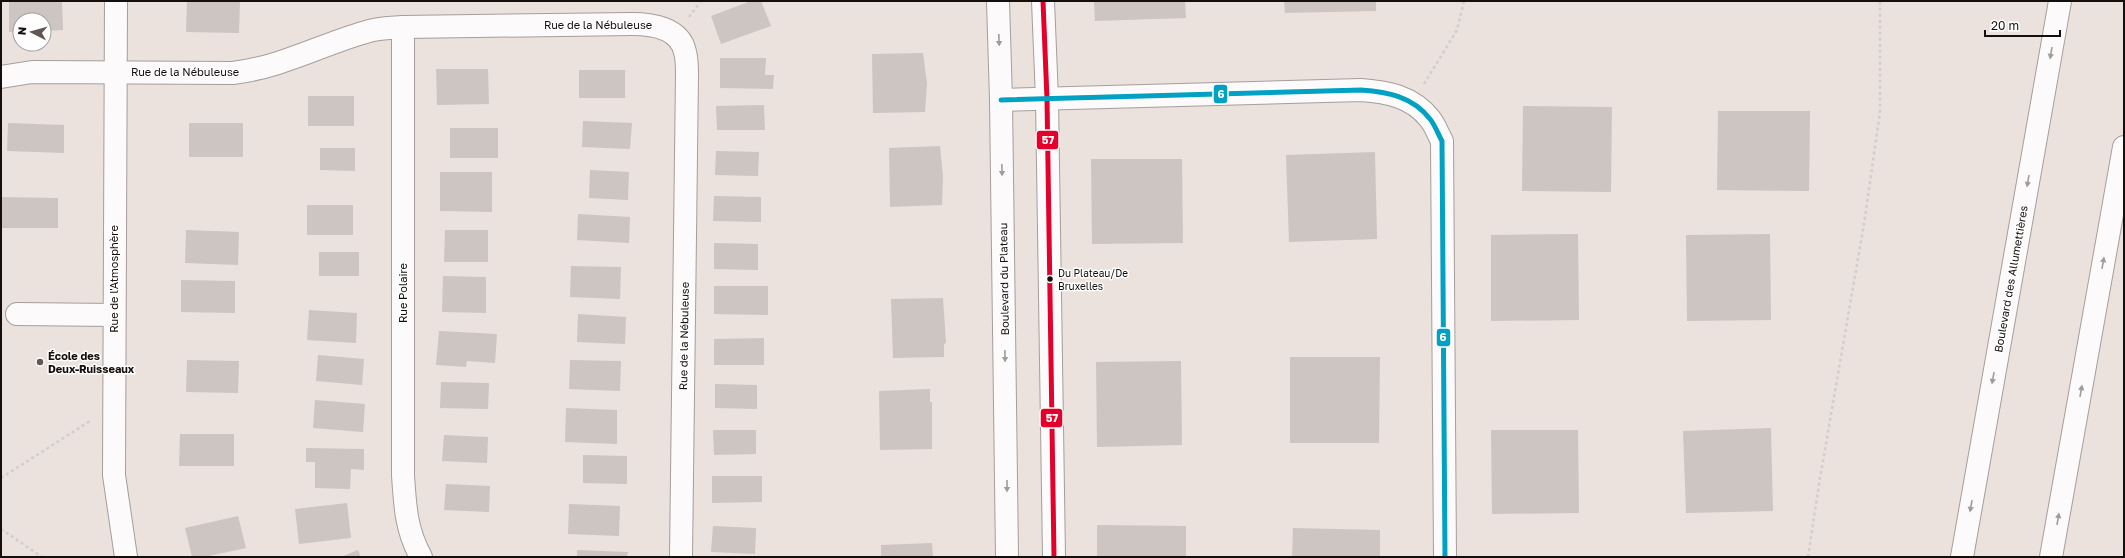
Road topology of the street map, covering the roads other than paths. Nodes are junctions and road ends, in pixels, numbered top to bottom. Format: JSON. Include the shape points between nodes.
{"nodes":[{"id":1,"x":116,"y":1,"type":"edge"},
{"id":2,"x":998,"y":1,"type":"edge"},
{"id":3,"x":1043,"y":1,"type":"edge"},
{"id":4,"x":2060,"y":1,"type":"edge"},
{"id":5,"x":403,"y":27,"type":"junction"},
{"id":6,"x":115,"y":72,"type":"junction"},
{"id":7,"x":1,"y":77,"type":"edge"},
{"id":8,"x":1047,"y":99,"type":"junction"},
{"id":9,"x":1001,"y":100,"type":"junction"},
{"id":10,"x":2124,"y":147,"type":"edge"},
{"id":11,"x":17,"y":314,"type":"dead end"},
{"id":12,"x":114,"y":314,"type":"junction"},
{"id":13,"x":126,"y":557,"type":"edge"},
{"id":14,"x":421,"y":557,"type":"edge"},
{"id":15,"x":681,"y":557,"type":"edge"},
{"id":16,"x":1007,"y":557,"type":"edge"},
{"id":17,"x":1054,"y":557,"type":"edge"},
{"id":18,"x":1445,"y":557,"type":"edge"},
{"id":19,"x":1962,"y":557,"type":"edge"},
{"id":20,"x":2051,"y":557,"type":"edge"}],
"edges":[{"from":1,"to":6,"type":"main road","name":"Rue de l'Atmosphère"},
{"from":2,"to":9,"type":"main road","name":"Boulevard du Plateau","one_way":true},
{"from":3,"to":8,"type":"main road"},
{"from":4,"to":19,"type":"main road","name":"Boulevard des Allumettières","one_way":true},
{"from":5,"to":6,"type":"main road","name":"Rue de la Nébuleuse","via":[[368,31],[280,64],[253,70],[233,73]]},
{"from":5,"to":14,"type":"main road","name":"Rue Polaire","via":[[403,476],[405,509],[411,540]]},
{"from":5,"to":15,"type":"main road","name":"Rue de la Nébuleuse","via":[[655,24],[676,35],[685,51],[687,74]]},
{"from":6,"to":7,"type":"main road","name":"Rue de la Nébuleuse","via":[[32,72]]},
{"from":6,"to":12,"type":"main road","name":"Rue de l'Atmosphère"},
{"from":8,"to":9,"type":"main road"},
{"from":8,"to":17,"type":"main road"},
{"from":8,"to":18,"type":"main road","via":[[1360,90],[1390,92],[1412,103],[1430,119],[1442,141]]},
{"from":9,"to":16,"type":"main road","name":"Boulevard du Plateau","one_way":true},
{"from":20,"to":10,"type":"main road","one_way":true},
{"from":11,"to":12,"type":"main road"},
{"from":12,"to":13,"type":"main road","name":"Rue de l'Atmosphère","via":[[114,475]]}]}
